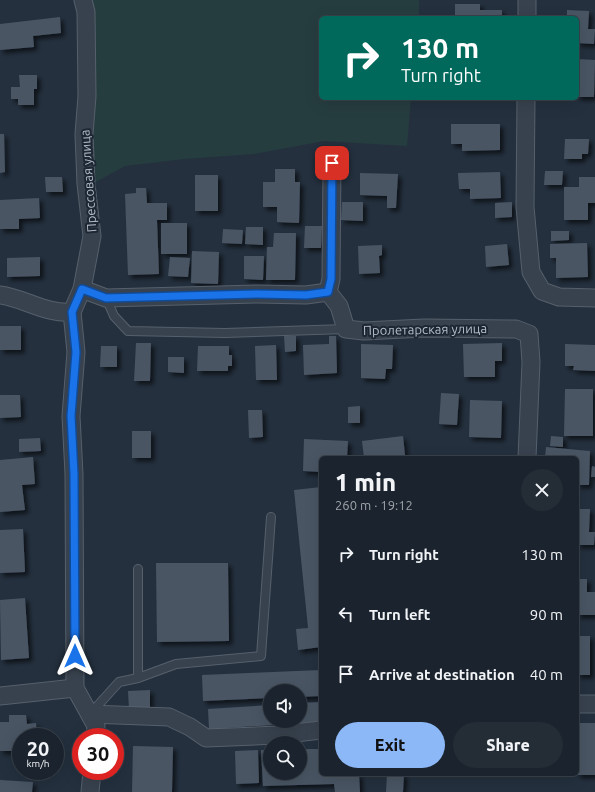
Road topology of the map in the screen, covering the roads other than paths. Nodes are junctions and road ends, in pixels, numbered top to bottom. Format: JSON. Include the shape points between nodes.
{"nodes":[{"id":1,"x":83,"y":0,"type":"edge"},
{"id":2,"x":527,"y":0,"type":"edge"},
{"id":3,"x":527,"y":16,"type":"edge"},
{"id":4,"x":526,"y":100,"type":"edge"},
{"id":5,"x":332,"y":163,"type":"dead end"},
{"id":6,"x":82,"y":289,"type":"junction"},
{"id":7,"x":328,"y":292,"type":"junction"},
{"id":8,"x":0,"y":295,"type":"edge"},
{"id":9,"x":106,"y":298,"type":"junction"},
{"id":10,"x":595,"y":298,"type":"edge"},
{"id":11,"x":72,"y":312,"type":"junction"},
{"id":12,"x":346,"y":329,"type":"junction"},
{"id":13,"x":527,"y":456,"type":"edge"},
{"id":14,"x":271,"y":517,"type":"dead end"},
{"id":15,"x":138,"y":569,"type":"dead end"},
{"id":16,"x":138,"y":678,"type":"junction"},
{"id":17,"x":75,"y":688,"type":"junction"},
{"id":18,"x":0,"y":696,"type":"edge"},
{"id":19,"x":579,"y":704,"type":"edge"},
{"id":20,"x":595,"y":704,"type":"edge"},
{"id":21,"x":90,"y":714,"type":"junction"},
{"id":22,"x":96,"y":728,"type":"edge"},
{"id":23,"x":319,"y":730,"type":"edge"},
{"id":24,"x":91,"y":780,"type":"edge"},
{"id":25,"x":90,"y":792,"type":"edge"}],
"edges":[{"from":1,"to":6,"type":"street","name":"Прессовая улица","via":[[86,12],[87,96],[84,134],[92,236]]},
{"from":2,"to":3,"type":"street"},
{"from":4,"to":10,"type":"street","via":[[525,207],[531,272],[542,291],[559,297]]},
{"from":5,"to":7,"type":"street","via":[[331,279]]},
{"from":6,"to":9,"type":"street"},
{"from":6,"to":11,"type":"street","name":"Прессовая улица"},
{"from":7,"to":9,"type":"street","via":[[306,295]]},
{"from":7,"to":12,"type":"street","name":"Пролетарская улица","via":[[339,306]]},
{"from":8,"to":11,"type":"street","via":[[15,297],[61,314]]},
{"from":9,"to":12,"type":"lane","via":[[114,316],[128,331],[225,333]]},
{"from":11,"to":17,"type":"street","name":"Прессовая улица","via":[[76,352],[71,416],[74,474]]},
{"from":12,"to":13,"type":"street","name":"Пролетарская улица","via":[[516,329],[529,334],[531,362]]},
{"from":14,"to":16,"type":"lane","via":[[261,656],[176,664]]},
{"from":15,"to":16,"type":"lane"},
{"from":16,"to":21,"type":"lane","via":[[119,682]]},
{"from":17,"to":18,"type":"street"},
{"from":17,"to":21,"type":"street","name":"Прессовая улица"},
{"from":19,"to":20,"type":"street"},
{"from":21,"to":22,"type":"street","name":"Прессовая улица"},
{"from":21,"to":23,"type":"street","via":[[169,717],[206,738]]},
{"from":24,"to":25,"type":"street"}]}
